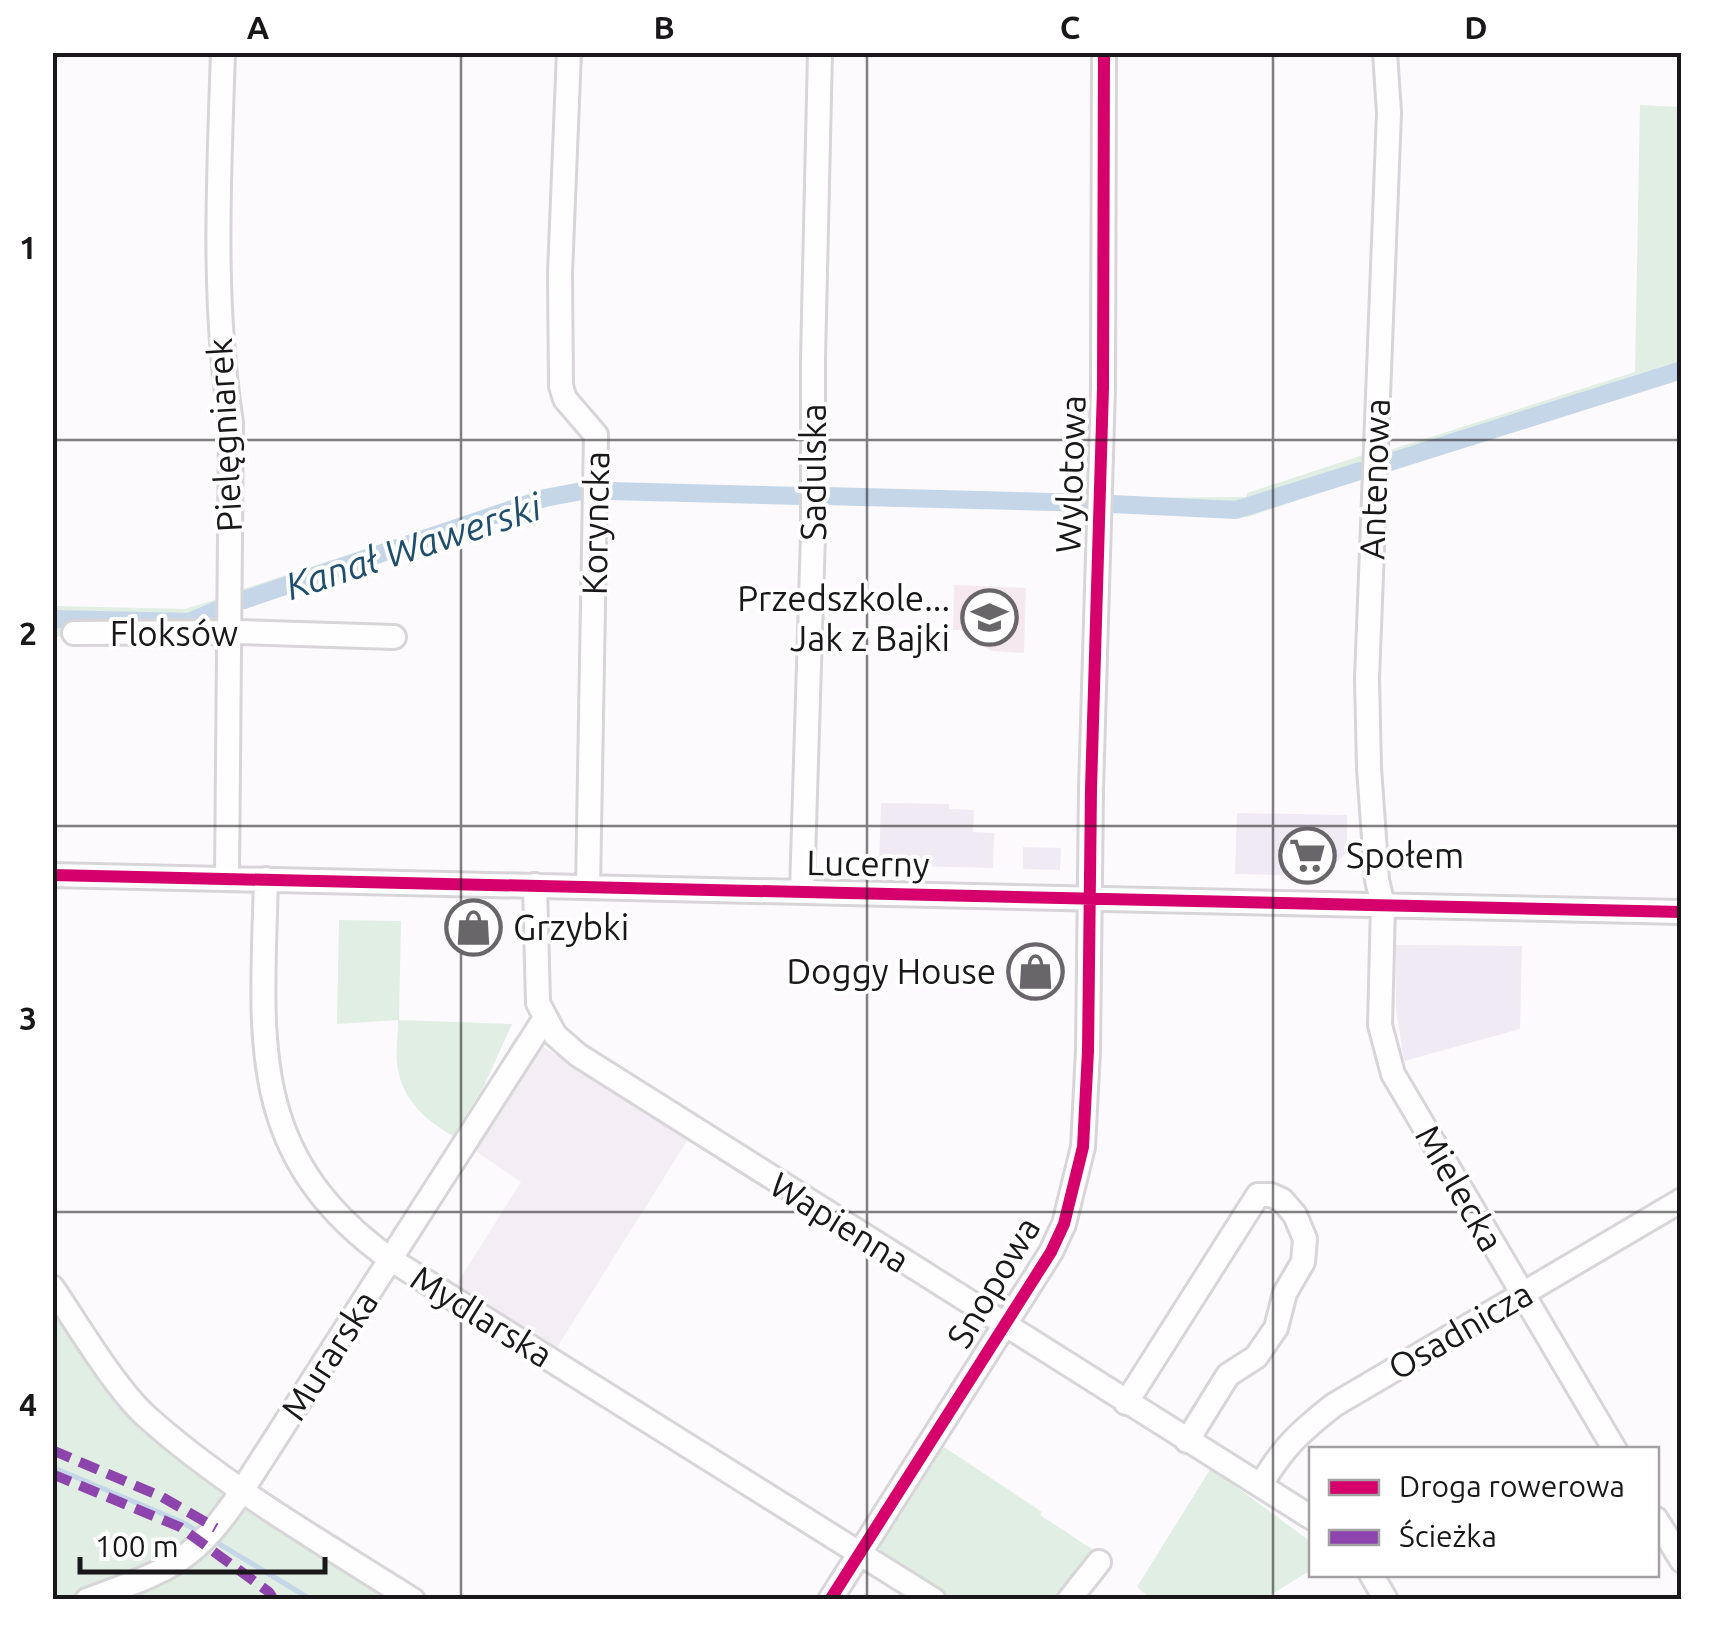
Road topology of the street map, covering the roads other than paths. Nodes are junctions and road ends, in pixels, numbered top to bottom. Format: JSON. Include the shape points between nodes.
{"nodes":[{"id":1,"x":223,"y":52,"type":"edge"},
{"id":2,"x":569,"y":52,"type":"edge"},
{"id":3,"x":820,"y":52,"type":"edge"},
{"id":4,"x":1104,"y":52,"type":"edge"},
{"id":5,"x":1385,"y":52,"type":"edge"},
{"id":6,"x":74,"y":633,"type":"dead end"},
{"id":7,"x":229,"y":634,"type":"junction"},
{"id":8,"x":394,"y":638,"type":"dead end"},
{"id":9,"x":52,"y":875,"type":"edge"},
{"id":10,"x":227,"y":878,"type":"junction"},
{"id":11,"x":266,"y":880,"type":"junction"},
{"id":12,"x":535,"y":885,"type":"junction"},
{"id":13,"x":588,"y":886,"type":"junction"},
{"id":14,"x":802,"y":891,"type":"junction"},
{"id":15,"x":1089,"y":898,"type":"junction"},
{"id":16,"x":1383,"y":905,"type":"junction"},
{"id":17,"x":1682,"y":912,"type":"edge"},
{"id":18,"x":544,"y":1018,"type":"junction"},
{"id":19,"x":1682,"y":1200,"type":"edge"},
{"id":20,"x":390,"y":1259,"type":"junction"},
{"id":21,"x":52,"y":1286,"type":"edge"},
{"id":22,"x":1522,"y":1295,"type":"junction"},
{"id":23,"x":1004,"y":1325,"type":"junction"},
{"id":24,"x":1126,"y":1403,"type":"junction"},
{"id":25,"x":1188,"y":1441,"type":"junction"},
{"id":26,"x":1613,"y":1447,"type":"edge"},
{"id":27,"x":1261,"y":1485,"type":"junction"},
{"id":28,"x":243,"y":1490,"type":"junction"},
{"id":29,"x":1309,"y":1516,"type":"edge"},
{"id":30,"x":1659,"y":1524,"type":"edge"},
{"id":31,"x":859,"y":1554,"type":"junction"},
{"id":32,"x":1682,"y":1561,"type":"edge"},
{"id":33,"x":1100,"y":1562,"type":"dead end"},
{"id":34,"x":1374,"y":1577,"type":"edge"},
{"id":35,"x":87,"y":1600,"type":"edge"},
{"id":36,"x":413,"y":1600,"type":"edge"},
{"id":37,"x":830,"y":1600,"type":"edge"},
{"id":38,"x":934,"y":1600,"type":"edge"},
{"id":39,"x":1069,"y":1600,"type":"edge"},
{"id":40,"x":1386,"y":1600,"type":"edge"}],
"edges":[{"from":1,"to":7,"type":"street","name":"Pielęgniarek","via":[[218,286],[231,423]]},
{"from":2,"to":13,"type":"street","name":"Koryncka","via":[[560,386],[596,435]]},
{"from":3,"to":14,"type":"street","name":"Sadulska"},
{"from":4,"to":15,"type":"street","name":"Wylotowa"},
{"from":5,"to":16,"type":"street","name":"Antenowa","via":[[1389,113],[1367,678],[1368,768]]},
{"from":6,"to":7,"type":"street","name":"Floksów"},
{"from":7,"to":8,"type":"street","name":"Floksów"},
{"from":7,"to":10,"type":"street","name":"Pielęgniarek"},
{"from":9,"to":10,"type":"street","name":"Lucerny"},
{"from":10,"to":11,"type":"street","name":"Lucerny"},
{"from":11,"to":12,"type":"street","name":"Lucerny"},
{"from":11,"to":20,"type":"street","name":"Mydlarska","via":[[264,1044],[282,1128],[339,1219]]},
{"from":12,"to":13,"type":"street","name":"Lucerny"},
{"from":12,"to":18,"type":"street","via":[[535,988]]},
{"from":13,"to":14,"type":"street","name":"Lucerny"},
{"from":14,"to":15,"type":"street","name":"Lucerny"},
{"from":15,"to":16,"type":"street","name":"Lucerny"},
{"from":15,"to":23,"type":"street","name":"Snopowa","via":[[1083,1146],[1064,1224]]},
{"from":16,"to":17,"type":"street","name":"Lucerny"},
{"from":16,"to":22,"type":"street","name":"Mielecka","via":[[1380,1025],[1393,1074]]},
{"from":18,"to":20,"type":"street","name":"Murarska"},
{"from":18,"to":23,"type":"street","name":"Wapienna","via":[[578,1055]]},
{"from":19,"to":22,"type":"street","name":"Osadnicza"},
{"from":20,"to":28,"type":"street","name":"Murarska"},
{"from":20,"to":31,"type":"street","name":"Mydlarska"},
{"from":21,"to":28,"type":"street","via":[[144,1415]]},
{"from":22,"to":26,"type":"street","name":"Mielecka"},
{"from":22,"to":27,"type":"street","name":"Osadnicza","via":[[1334,1406],[1278,1454]]},
{"from":23,"to":24,"type":"street","name":"Wapienna"},
{"from":23,"to":31,"type":"street","name":"Snopowa"},
{"from":24,"to":25,"type":"street","name":"Wapienna"},
{"from":24,"to":25,"type":"street","via":[[1258,1194],[1282,1200],[1305,1239],[1304,1262],[1285,1293],[1276,1328],[1256,1357],[1228,1375]]},
{"from":25,"to":27,"type":"street","name":"Wapienna"},
{"from":27,"to":29,"type":"street","name":"Wapienna"},
{"from":28,"to":35,"type":"street","name":"Murarska","via":[[208,1537],[162,1572]]},
{"from":28,"to":36,"type":"street"},
{"from":30,"to":32,"type":"street"},
{"from":31,"to":37,"type":"street","name":"Snopowa"},
{"from":31,"to":38,"type":"street","name":"Mydlarska"},
{"from":33,"to":39,"type":"street"},
{"from":34,"to":40,"type":"street"}]}
